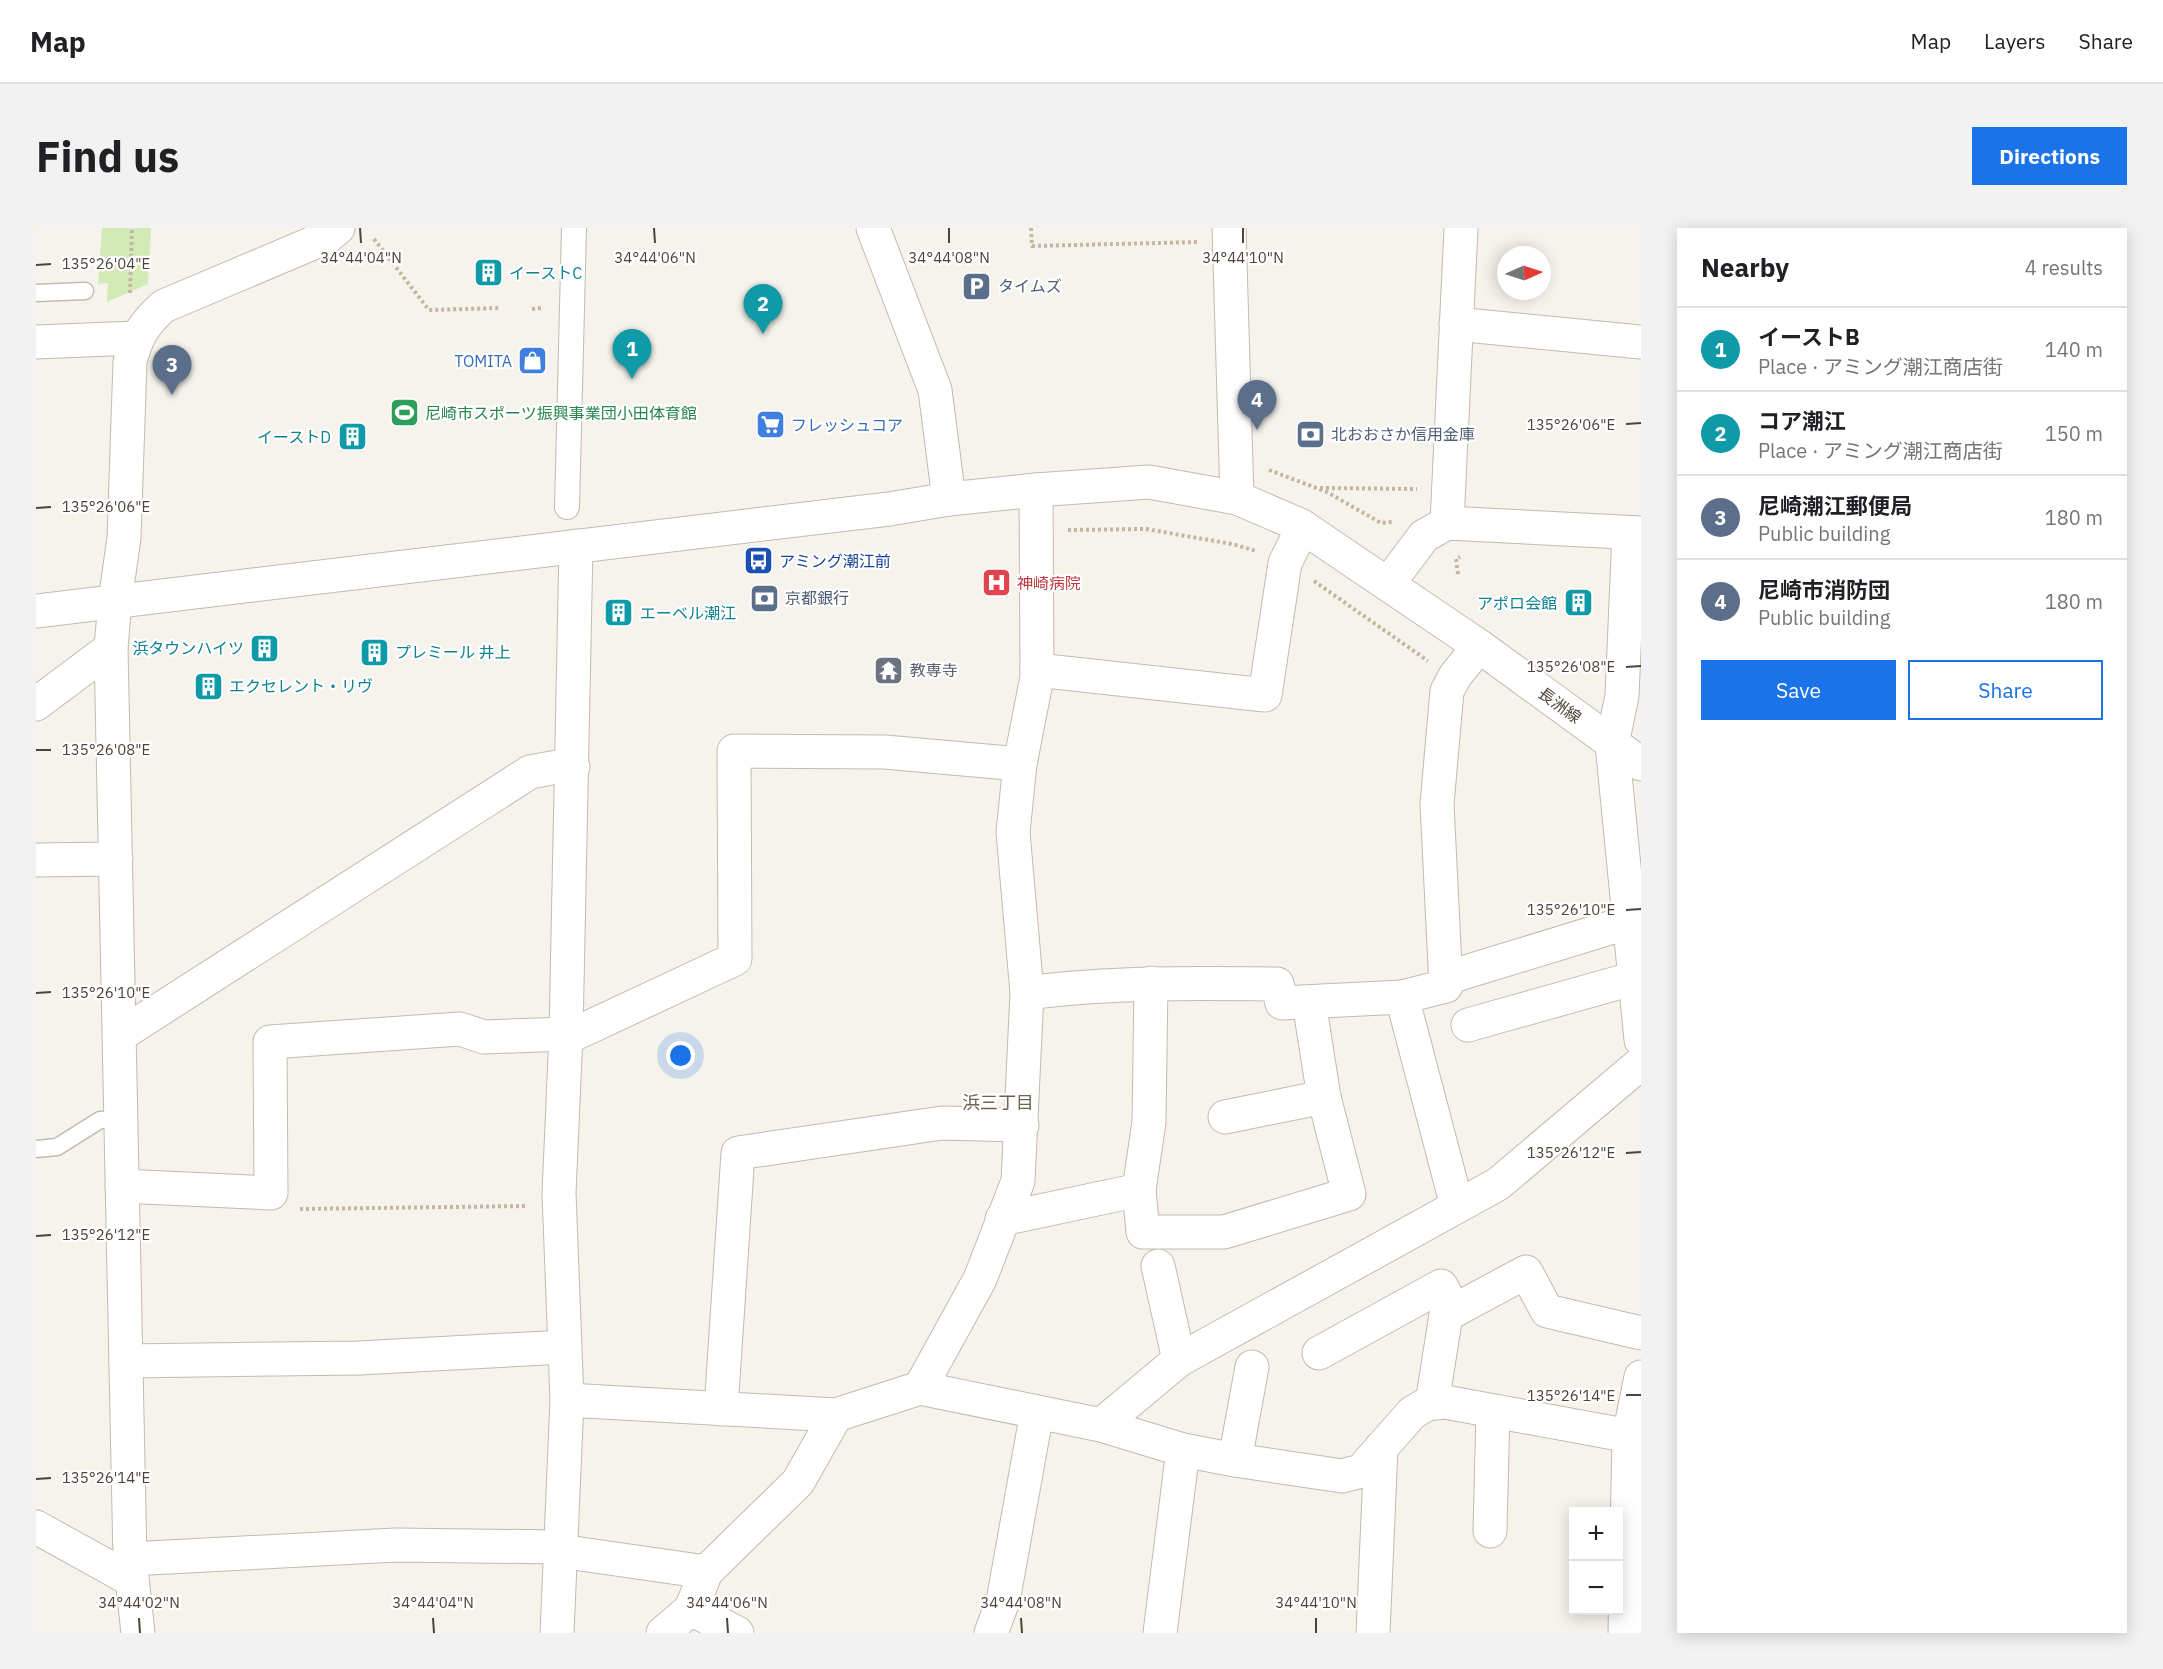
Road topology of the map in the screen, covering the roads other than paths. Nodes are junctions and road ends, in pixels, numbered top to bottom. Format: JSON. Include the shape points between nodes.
{"nodes":[{"id":1,"x":338,"y":228,"type":"edge"},
{"id":2,"x":574,"y":228,"type":"edge"},
{"id":3,"x":873,"y":228,"type":"edge"},
{"id":4,"x":1461,"y":228,"type":"edge"},
{"id":5,"x":1229,"y":234,"type":"edge"},
{"id":6,"x":86,"y":291,"type":"dead end"},
{"id":7,"x":36,"y":293,"type":"edge"},
{"id":8,"x":1456,"y":324,"type":"junction"},
{"id":9,"x":136,"y":338,"type":"junction"},
{"id":10,"x":36,"y":342,"type":"edge"},
{"id":11,"x":1641,"y":342,"type":"edge"},
{"id":12,"x":1036,"y":490,"type":"junction"},
{"id":13,"x":1237,"y":498,"type":"junction"},
{"id":14,"x":949,"y":499,"type":"junction"},
{"id":15,"x":567,"y":507,"type":"dead end"},
{"id":16,"x":1447,"y":523,"type":"junction"},
{"id":17,"x":1303,"y":527,"type":"junction"},
{"id":18,"x":1635,"y":533,"type":"edge"},
{"id":19,"x":576,"y":546,"type":"junction"},
{"id":20,"x":1388,"y":584,"type":"junction"},
{"id":21,"x":116,"y":601,"type":"junction"},
{"id":22,"x":36,"y":611,"type":"edge"},
{"id":23,"x":1479,"y":646,"type":"junction"},
{"id":24,"x":111,"y":648,"type":"junction"},
{"id":25,"x":1037,"y":670,"type":"junction"},
{"id":26,"x":36,"y":704,"type":"edge"},
{"id":27,"x":1612,"y":744,"type":"junction"},
{"id":28,"x":1020,"y":764,"type":"junction"},
{"id":29,"x":1641,"y":764,"type":"edge"},
{"id":30,"x":573,"y":767,"type":"junction"},
{"id":31,"x":116,"y":859,"type":"junction"},
{"id":32,"x":36,"y":860,"type":"edge"},
{"id":33,"x":1629,"y":922,"type":"junction"},
{"id":34,"x":1446,"y":978,"type":"junction"},
{"id":35,"x":1635,"y":978,"type":"junction"},
{"id":36,"x":1151,"y":983,"type":"junction"},
{"id":37,"x":1027,"y":993,"type":"junction"},
{"id":38,"x":1402,"y":997,"type":"junction"},
{"id":39,"x":1309,"y":1002,"type":"junction"},
{"id":40,"x":1468,"y":1025,"type":"dead end"},
{"id":41,"x":120,"y":1035,"type":"junction"},
{"id":42,"x":566,"y":1036,"type":"junction"},
{"id":43,"x":1641,"y":1040,"type":"edge"},
{"id":44,"x":1641,"y":1063,"type":"edge"},
{"id":45,"x":1324,"y":1096,"type":"junction"},
{"id":46,"x":1225,"y":1117,"type":"dead end"},
{"id":47,"x":122,"y":1119,"type":"junction"},
{"id":48,"x":1022,"y":1125,"type":"junction"},
{"id":49,"x":36,"y":1149,"type":"edge"},
{"id":50,"x":122,"y":1186,"type":"junction"},
{"id":51,"x":1139,"y":1190,"type":"junction"},
{"id":52,"x":1457,"y":1206,"type":"junction"},
{"id":53,"x":1002,"y":1219,"type":"junction"},
{"id":54,"x":1158,"y":1266,"type":"dead end"},
{"id":55,"x":1454,"y":1310,"type":"junction"},
{"id":56,"x":1641,"y":1333,"type":"edge"},
{"id":57,"x":564,"y":1347,"type":"junction"},
{"id":58,"x":1319,"y":1353,"type":"dead end"},
{"id":59,"x":1179,"y":1360,"type":"junction"},
{"id":60,"x":126,"y":1361,"type":"junction"},
{"id":61,"x":1252,"y":1367,"type":"dead end"},
{"id":62,"x":1641,"y":1377,"type":"edge"},
{"id":63,"x":920,"y":1388,"type":"junction"},
{"id":64,"x":567,"y":1400,"type":"junction"},
{"id":65,"x":1432,"y":1403,"type":"junction"},
{"id":66,"x":721,"y":1409,"type":"junction"},
{"id":67,"x":1492,"y":1411,"type":"junction"},
{"id":68,"x":1037,"y":1412,"type":"junction"},
{"id":69,"x":836,"y":1415,"type":"junction"},
{"id":70,"x":1101,"y":1425,"type":"junction"},
{"id":71,"x":1635,"y":1437,"type":"edge"},
{"id":72,"x":1381,"y":1448,"type":"junction"},
{"id":73,"x":1183,"y":1450,"type":"junction"},
{"id":74,"x":1235,"y":1460,"type":"junction"},
{"id":75,"x":36,"y":1527,"type":"edge"},
{"id":76,"x":1490,"y":1531,"type":"dead end"},
{"id":77,"x":560,"y":1549,"type":"junction"},
{"id":78,"x":130,"y":1569,"type":"junction"},
{"id":79,"x":706,"y":1572,"type":"junction"},
{"id":80,"x":691,"y":1609,"type":"junction"},
{"id":81,"x":138,"y":1633,"type":"edge"},
{"id":82,"x":557,"y":1633,"type":"edge"},
{"id":83,"x":663,"y":1633,"type":"edge"},
{"id":84,"x":737,"y":1633,"type":"edge"},
{"id":85,"x":991,"y":1633,"type":"edge"},
{"id":86,"x":1161,"y":1633,"type":"edge"},
{"id":87,"x":1372,"y":1633,"type":"edge"},
{"id":88,"x":1625,"y":1633,"type":"edge"}],
"edges":[{"from":1,"to":9,"type":"street","via":[[327,237],[164,306],[147,320]]},
{"from":2,"to":15,"type":"street"},
{"from":3,"to":14,"type":"street","via":[[935,390]]},
{"from":4,"to":8,"type":"street"},
{"from":5,"to":13,"type":"street"},
{"from":6,"to":7,"type":"lane"},
{"from":8,"to":11,"type":"street"},
{"from":8,"to":16,"type":"street"},
{"from":9,"to":10,"type":"street"},
{"from":9,"to":21,"type":"street","via":[[130,362],[124,538]]},
{"from":12,"to":13,"type":"street","name":"長洲線","via":[[1149,483]]},
{"from":12,"to":14,"type":"street","name":"長洲線"},
{"from":12,"to":25,"type":"street"},
{"from":13,"to":17,"type":"street","name":"長洲線"},
{"from":14,"to":19,"type":"street","name":"長洲線"},
{"from":16,"to":18,"type":"street"},
{"from":16,"to":20,"type":"street","via":[[1424,536]]},
{"from":17,"to":20,"type":"street","name":"長洲線"},
{"from":17,"to":25,"type":"street","via":[[1284,563],[1265,695]]},
{"from":18,"to":27,"type":"street","via":[[1622,696]]},
{"from":19,"to":21,"type":"street","name":"長洲線"},
{"from":19,"to":30,"type":"street"},
{"from":20,"to":23,"type":"street","name":"長洲線"},
{"from":21,"to":22,"type":"street","name":"長洲線"},
{"from":21,"to":24,"type":"street"},
{"from":23,"to":27,"type":"street","name":"長洲線"},
{"from":23,"to":34,"type":"street","via":[[1447,692],[1437,804]]},
{"from":24,"to":26,"type":"street"},
{"from":24,"to":31,"type":"street"},
{"from":25,"to":28,"type":"street"},
{"from":27,"to":29,"type":"street","name":"長洲線"},
{"from":27,"to":33,"type":"street"},
{"from":28,"to":37,"type":"street","via":[[1013,832]]},
{"from":28,"to":42,"type":"street","via":[[885,752],[734,751],[735,959]]},
{"from":30,"to":41,"type":"street","via":[[530,772]]},
{"from":30,"to":42,"type":"street"},
{"from":31,"to":32,"type":"street"},
{"from":31,"to":41,"type":"street"},
{"from":33,"to":34,"type":"street"},
{"from":33,"to":35,"type":"street"},
{"from":34,"to":38,"type":"street","via":[[1446,986]]},
{"from":35,"to":40,"type":"street"},
{"from":35,"to":43,"type":"street"},
{"from":36,"to":37,"type":"street","via":[[1088,985]]},
{"from":36,"to":39,"type":"street","via":[[1277,984],[1282,1003]]},
{"from":36,"to":51,"type":"street","via":[[1149,1122]]},
{"from":37,"to":48,"type":"street"},
{"from":38,"to":39,"type":"street"},
{"from":38,"to":52,"type":"street"},
{"from":39,"to":45,"type":"street"},
{"from":41,"to":47,"type":"street"},
{"from":42,"to":50,"type":"street","via":[[484,1036],[460,1029],[270,1042],[271,1193]]},
{"from":42,"to":57,"type":"street","via":[[560,1206]]},
{"from":44,"to":52,"type":"street","via":[[1498,1184]]},
{"from":45,"to":46,"type":"street"},
{"from":45,"to":51,"type":"street","via":[[1349,1194],[1224,1232],[1143,1232]]},
{"from":47,"to":49,"type":"lane","via":[[100,1120],[57,1147]]},
{"from":47,"to":50,"type":"street"},
{"from":48,"to":53,"type":"street","via":[[1018,1181]]},
{"from":48,"to":66,"type":"street","via":[[942,1123],[738,1153]]},
{"from":50,"to":60,"type":"street"},
{"from":51,"to":53,"type":"street"},
{"from":52,"to":59,"type":"street"},
{"from":53,"to":63,"type":"street","via":[[980,1279]]},
{"from":54,"to":59,"type":"street"},
{"from":55,"to":56,"type":"street","via":[[1526,1272],[1547,1311]]},
{"from":55,"to":58,"type":"street","via":[[1441,1286]]},
{"from":55,"to":65,"type":"street","via":[[1446,1315]]},
{"from":57,"to":60,"type":"street","via":[[359,1358]]},
{"from":57,"to":64,"type":"street"},
{"from":59,"to":70,"type":"street"},
{"from":60,"to":78,"type":"street"},
{"from":61,"to":74,"type":"street"},
{"from":62,"to":71,"type":"street"},
{"from":63,"to":68,"type":"street"},
{"from":63,"to":69,"type":"street"},
{"from":64,"to":66,"type":"street"},
{"from":64,"to":77,"type":"street"},
{"from":65,"to":67,"type":"street"},
{"from":65,"to":72,"type":"street","via":[[1412,1413]]},
{"from":66,"to":69,"type":"street"},
{"from":67,"to":71,"type":"street"},
{"from":67,"to":76,"type":"street"},
{"from":68,"to":70,"type":"street"},
{"from":68,"to":85,"type":"street","via":[[1003,1601]]},
{"from":69,"to":79,"type":"street","via":[[798,1482]]},
{"from":70,"to":73,"type":"street"},
{"from":71,"to":88,"type":"street"},
{"from":72,"to":74,"type":"street","via":[[1361,1471],[1342,1476]]},
{"from":72,"to":87,"type":"street"},
{"from":73,"to":74,"type":"street"},
{"from":73,"to":86,"type":"street"},
{"from":75,"to":78,"type":"street"},
{"from":77,"to":78,"type":"street","via":[[396,1545]]},
{"from":77,"to":79,"type":"street"},
{"from":77,"to":82,"type":"street"},
{"from":78,"to":81,"type":"street"},
{"from":79,"to":80,"type":"street"},
{"from":80,"to":83,"type":"street"},
{"from":80,"to":84,"type":"street"}]}
